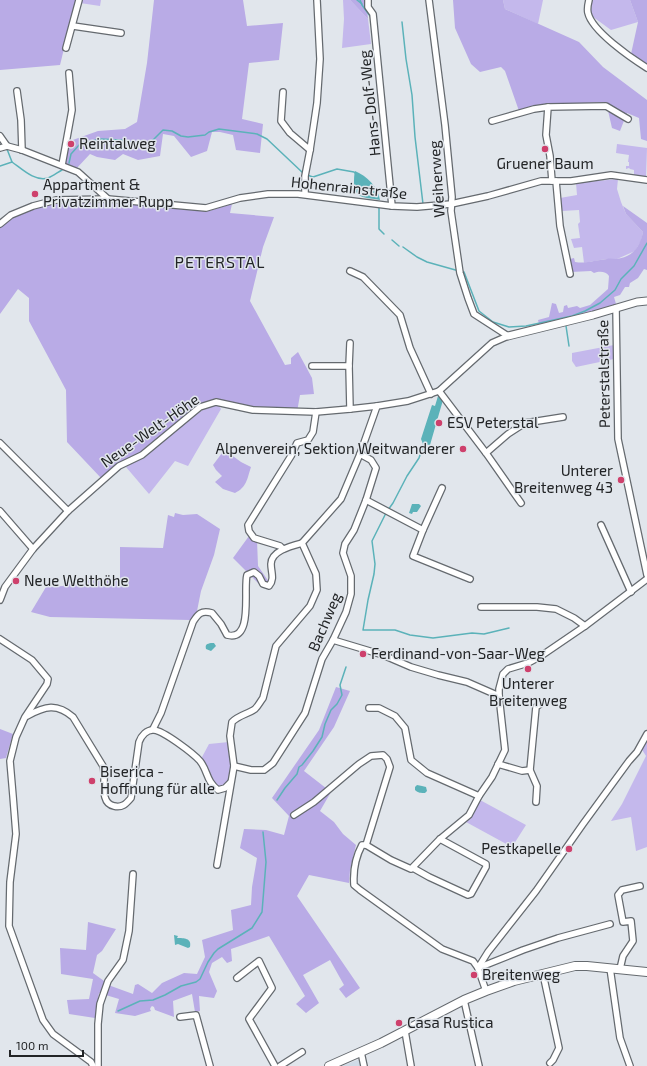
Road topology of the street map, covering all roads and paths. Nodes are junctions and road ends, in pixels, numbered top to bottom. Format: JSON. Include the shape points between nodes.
{"nodes":[{"id":1,"x":79,"y":0,"type":"edge"},
{"id":2,"x":317,"y":0,"type":"edge"},
{"id":3,"x":368,"y":0,"type":"edge"},
{"id":4,"x":429,"y":0,"type":"edge"},
{"id":5,"x":589,"y":0,"type":"edge"},
{"id":6,"x":73,"y":26,"type":"junction"},
{"id":7,"x":121,"y":33,"type":"dead end"},
{"id":8,"x":66,"y":48,"type":"dead end"},
{"id":9,"x":647,"y":68,"type":"edge"},
{"id":10,"x":69,"y":73,"type":"dead end"},
{"id":11,"x":17,"y":91,"type":"dead end"},
{"id":12,"x":283,"y":92,"type":"dead end"},
{"id":13,"x":548,"y":107,"type":"junction"},
{"id":14,"x":628,"y":119,"type":"dead end"},
{"id":15,"x":492,"y":122,"type":"dead end"},
{"id":16,"x":0,"y":136,"type":"edge"},
{"id":17,"x":8,"y":146,"type":"junction"},
{"id":18,"x":0,"y":148,"type":"edge"},
{"id":19,"x":22,"y":150,"type":"junction"},
{"id":20,"x":310,"y":150,"type":"junction"},
{"id":21,"x":62,"y":165,"type":"junction"},
{"id":22,"x":647,"y":180,"type":"edge"},
{"id":23,"x":554,"y":181,"type":"junction"},
{"id":24,"x":305,"y":194,"type":"junction"},
{"id":25,"x":108,"y":198,"type":"junction"},
{"id":26,"x":451,"y":204,"type":"junction"},
{"id":27,"x":392,"y":206,"type":"junction"},
{"id":28,"x":0,"y":224,"type":"edge"},
{"id":29,"x":350,"y":271,"type":"dead end"},
{"id":30,"x":570,"y":274,"type":"dead end"},
{"id":31,"x":647,"y":301,"type":"edge"},
{"id":32,"x":616,"y":308,"type":"junction"},
{"id":33,"x":508,"y":336,"type":"junction"},
{"id":34,"x":350,"y":343,"type":"dead end"},
{"id":35,"x":312,"y":366,"type":"dead end"},
{"id":36,"x":348,"y":366,"type":"junction"},
{"id":37,"x":440,"y":391,"type":"junction"},
{"id":38,"x":431,"y":394,"type":"junction"},
{"id":39,"x":377,"y":406,"type":"junction"},
{"id":40,"x":350,"y":410,"type":"junction"},
{"id":41,"x":316,"y":412,"type":"junction"},
{"id":42,"x":563,"y":417,"type":"dead end"},
{"id":43,"x":0,"y":443,"type":"edge"},
{"id":44,"x":486,"y":453,"type":"junction"},
{"id":45,"x":360,"y":454,"type":"junction"},
{"id":46,"x":442,"y":488,"type":"dead end"},
{"id":47,"x":366,"y":500,"type":"junction"},
{"id":48,"x":521,"y":503,"type":"dead end"},
{"id":49,"x":0,"y":511,"type":"edge"},
{"id":50,"x":68,"y":511,"type":"junction"},
{"id":51,"x":601,"y":526,"type":"dead end"},
{"id":52,"x":423,"y":530,"type":"junction"},
{"id":53,"x":302,"y":543,"type":"junction"},
{"id":54,"x":32,"y":549,"type":"junction"},
{"id":55,"x":283,"y":549,"type":"junction"},
{"id":56,"x":647,"y":575,"type":"edge"},
{"id":57,"x":470,"y":579,"type":"dead end"},
{"id":58,"x":647,"y":579,"type":"edge"},
{"id":59,"x":0,"y":581,"type":"edge"},
{"id":60,"x":5,"y":587,"type":"junction"},
{"id":61,"x":631,"y":592,"type":"junction"},
{"id":62,"x":0,"y":600,"type":"edge"},
{"id":63,"x":481,"y":607,"type":"dead end"},
{"id":64,"x":585,"y":626,"type":"junction"},
{"id":65,"x":0,"y":639,"type":"edge"},
{"id":66,"x":333,"y":640,"type":"junction"},
{"id":67,"x":499,"y":696,"type":"junction"},
{"id":68,"x":539,"y":705,"type":"dead end"},
{"id":69,"x":369,"y":708,"type":"dead end"},
{"id":70,"x":25,"y":717,"type":"junction"},
{"id":71,"x":153,"y":729,"type":"junction"},
{"id":72,"x":647,"y":734,"type":"edge"},
{"id":73,"x":498,"y":764,"type":"junction"},
{"id":74,"x":234,"y":766,"type":"junction"},
{"id":75,"x":530,"y":770,"type":"junction"},
{"id":76,"x":230,"y":783,"type":"junction"},
{"id":77,"x":479,"y":796,"type":"junction"},
{"id":78,"x":536,"y":802,"type":"dead end"},
{"id":79,"x":294,"y":815,"type":"dead end"},
{"id":80,"x":440,"y":839,"type":"junction"},
{"id":81,"x":366,"y":845,"type":"junction"},
{"id":82,"x":217,"y":865,"type":"dead end"},
{"id":83,"x":413,"y":868,"type":"junction"},
{"id":84,"x":133,"y":874,"type":"dead end"},
{"id":85,"x":640,"y":886,"type":"dead end"},
{"id":86,"x":610,"y":924,"type":"dead end"},
{"id":87,"x":478,"y":968,"type":"junction"},
{"id":88,"x":610,"y":968,"type":"junction"},
{"id":89,"x":620,"y":969,"type":"junction"},
{"id":90,"x":647,"y":972,"type":"edge"},
{"id":91,"x":543,"y":974,"type":"junction"},
{"id":92,"x":237,"y":978,"type":"dead end"},
{"id":93,"x":486,"y":991,"type":"junction"},
{"id":94,"x":464,"y":1000,"type":"junction"},
{"id":95,"x":180,"y":1017,"type":"dead end"},
{"id":96,"x":405,"y":1031,"type":"junction"},
{"id":97,"x":302,"y":1052,"type":"dead end"},
{"id":98,"x":360,"y":1052,"type":"junction"},
{"id":99,"x":550,"y":1063,"type":"dead end"},
{"id":100,"x":93,"y":1066,"type":"edge"},
{"id":101,"x":98,"y":1066,"type":"edge"},
{"id":102,"x":210,"y":1066,"type":"edge"},
{"id":103,"x":275,"y":1066,"type":"edge"},
{"id":104,"x":280,"y":1066,"type":"edge"},
{"id":105,"x":329,"y":1066,"type":"edge"},
{"id":106,"x":364,"y":1066,"type":"edge"},
{"id":107,"x":411,"y":1066,"type":"edge"},
{"id":108,"x":479,"y":1066,"type":"edge"},
{"id":109,"x":630,"y":1066,"type":"edge"}],
"edges":[{"from":1,"to":6,"type":"street"},
{"from":2,"to":20,"type":"street","via":[[320,59]]},
{"from":3,"to":27,"type":"street","name":"Hans-Dolf-Weg","via":[[368,7],[373,14]]},
{"from":4,"to":26,"type":"street","name":"Weiherweg","via":[[445,125]]},
{"from":5,"to":9,"type":"street","via":[[587,11],[591,22],[631,58]]},
{"from":6,"to":7,"type":"street"},
{"from":6,"to":8,"type":"street"},
{"from":10,"to":21,"type":"street","via":[[72,110]]},
{"from":11,"to":19,"type":"street","via":[[22,120]]},
{"from":12,"to":20,"type":"street","via":[[281,121],[290,133]]},
{"from":13,"to":14,"type":"street","via":[[606,106]]},
{"from":13,"to":15,"type":"street"},
{"from":13,"to":23,"type":"street","via":[[546,136]]},
{"from":16,"to":17,"type":"street"},
{"from":17,"to":18,"type":"street"},
{"from":17,"to":19,"type":"street"},
{"from":19,"to":21,"type":"street"},
{"from":20,"to":24,"type":"street","via":[[305,176]]},
{"from":21,"to":25,"type":"street","via":[[78,172]]},
{"from":22,"to":23,"type":"street","name":"Hohenrainstraße","via":[[611,175]]},
{"from":23,"to":26,"type":"street","name":"Hohenrainstraße","via":[[541,181]]},
{"from":23,"to":30,"type":"street"},
{"from":24,"to":25,"type":"street","name":"Hohenrainstraße","via":[[268,194],[240,198],[206,208]]},
{"from":24,"to":27,"type":"street","name":"Hohenrainstraße"},
{"from":25,"to":28,"type":"street","name":"Hohenrainstraße","via":[[56,200],[11,215]]},
{"from":26,"to":27,"type":"street","name":"Hohenrainstraße"},
{"from":26,"to":33,"type":"street","name":"Weiherweg","via":[[460,271],[474,314]]},
{"from":29,"to":38,"type":"street","via":[[363,277],[400,315],[410,348]]},
{"from":31,"to":32,"type":"street","name":"Peterstalstraße"},
{"from":32,"to":33,"type":"street","name":"Peterstalstraße"},
{"from":32,"to":56,"type":"street","name":"Peterstalstraße","via":[[618,439]]},
{"from":33,"to":37,"type":"street","name":"Peterstalstraße","via":[[492,343]]},
{"from":34,"to":36,"type":"street"},
{"from":35,"to":36,"type":"street"},
{"from":36,"to":40,"type":"street"},
{"from":37,"to":38,"type":"street","name":"Peterstalstraße"},
{"from":37,"to":44,"type":"street"},
{"from":38,"to":39,"type":"street","name":"Peterstalstraße"},
{"from":39,"to":40,"type":"street","name":"Neue-Welt-Höhe"},
{"from":39,"to":45,"type":"street"},
{"from":40,"to":41,"type":"street","name":"Neue-Welt-Höhe"},
{"from":41,"to":50,"type":"street","name":"Neue-Welt-Höhe","via":[[253,410],[216,402],[200,407],[142,455],[119,466]]},
{"from":41,"to":55,"type":"street","via":[[313,432],[308,440],[297,443],[248,525],[254,538]]},
{"from":42,"to":44,"type":"street","via":[[525,424],[508,434]]},
{"from":43,"to":50,"type":"street"},
{"from":44,"to":48,"type":"street"},
{"from":45,"to":47,"type":"street","name":"Bachweg","via":[[371,460],[376,468]]},
{"from":45,"to":53,"type":"street","via":[[341,499]]},
{"from":46,"to":52,"type":"street"},
{"from":47,"to":52,"type":"street"},
{"from":47,"to":66,"type":"street","name":"Bachweg","via":[[354,530],[345,544],[343,553],[351,576],[351,594]]},
{"from":49,"to":54,"type":"street"},
{"from":50,"to":54,"type":"street","name":"Neue-Welt-Höhe"},
{"from":51,"to":61,"type":"street"},
{"from":52,"to":57,"type":"street","via":[[413,556]]},
{"from":53,"to":55,"type":"street"},
{"from":53,"to":74,"type":"street","via":[[316,574],[317,590],[310,606],[276,646],[259,704],[232,722],[230,736]]},
{"from":54,"to":60,"type":"street","name":"Neue-Welt-Höhe"},
{"from":55,"to":71,"type":"street","via":[[273,557],[272,581],[269,586],[263,584],[254,572],[247,574],[243,628],[239,633],[227,635],[212,613],[198,614]]},
{"from":58,"to":61,"type":"street"},
{"from":59,"to":60,"type":"street"},
{"from":60,"to":62,"type":"street","name":"Neue-Welt-Höhe"},
{"from":61,"to":64,"type":"street"},
{"from":63,"to":64,"type":"street","via":[[556,609]]},
{"from":64,"to":67,"type":"street","via":[[541,656],[508,669],[503,674]]},
{"from":65,"to":70,"type":"street","via":[[32,660],[48,679]]},
{"from":66,"to":67,"type":"street","via":[[383,654],[411,667],[467,682]]},
{"from":66,"to":74,"type":"street","name":"Bachweg","via":[[322,659],[305,713],[273,763],[264,770]]},
{"from":67,"to":73,"type":"street","via":[[505,750]]},
{"from":68,"to":75,"type":"street","via":[[536,707]]},
{"from":69,"to":77,"type":"street","via":[[379,708],[395,716],[405,728],[411,760],[427,773]]},
{"from":70,"to":71,"type":"street","via":[[40,709],[54,708],[73,717],[103,766],[106,801],[112,806],[120,807],[131,798],[138,742],[146,732]]},
{"from":70,"to":100,"type":"street","via":[[16,737],[10,761],[16,834],[10,882],[9,926],[43,1020],[53,1034]]},
{"from":71,"to":76,"type":"street","via":[[160,731],[201,762],[211,785],[218,790]]},
{"from":72,"to":87,"type":"street","via":[[637,752]]},
{"from":73,"to":75,"type":"street","via":[[522,771]]},
{"from":73,"to":77,"type":"street"},
{"from":74,"to":76,"type":"street"},
{"from":75,"to":78,"type":"street","via":[[537,786]]},
{"from":76,"to":82,"type":"street"},
{"from":77,"to":80,"type":"street","via":[[469,815]]},
{"from":79,"to":81,"type":"street","via":[[365,760],[371,756],[383,755],[390,767]]},
{"from":80,"to":83,"type":"street"},
{"from":80,"to":83,"type":"street","via":[[486,864],[471,894],[468,895]]},
{"from":81,"to":83,"type":"street","via":[[391,860]]},
{"from":81,"to":87,"type":"street","via":[[362,845],[358,853],[354,885],[442,949],[473,961]]},
{"from":84,"to":101,"type":"street","via":[[129,931],[123,960],[108,981],[100,1004]]},
{"from":85,"to":89,"type":"street","via":[[622,890],[618,895],[623,922],[631,921],[633,941],[623,956]]},
{"from":86,"to":87,"type":"street","via":[[537,945]]},
{"from":87,"to":93,"type":"street"},
{"from":88,"to":89,"type":"main road"},
{"from":88,"to":91,"type":"main road","via":[[575,966]]},
{"from":88,"to":109,"type":"street","via":[[620,1038]]},
{"from":89,"to":90,"type":"main road"},
{"from":91,"to":93,"type":"main road"},
{"from":91,"to":99,"type":"street","via":[[559,1048]]},
{"from":92,"to":103,"type":"street","via":[[259,961],[272,988],[249,1019]]},
{"from":93,"to":94,"type":"main road"},
{"from":94,"to":96,"type":"main road"},
{"from":94,"to":108,"type":"street"},
{"from":95,"to":102,"type":"street","via":[[196,1016]]},
{"from":96,"to":98,"type":"main road"},
{"from":96,"to":107,"type":"street"},
{"from":97,"to":104,"type":"street"},
{"from":98,"to":105,"type":"main road"},
{"from":98,"to":106,"type":"street"}]}
